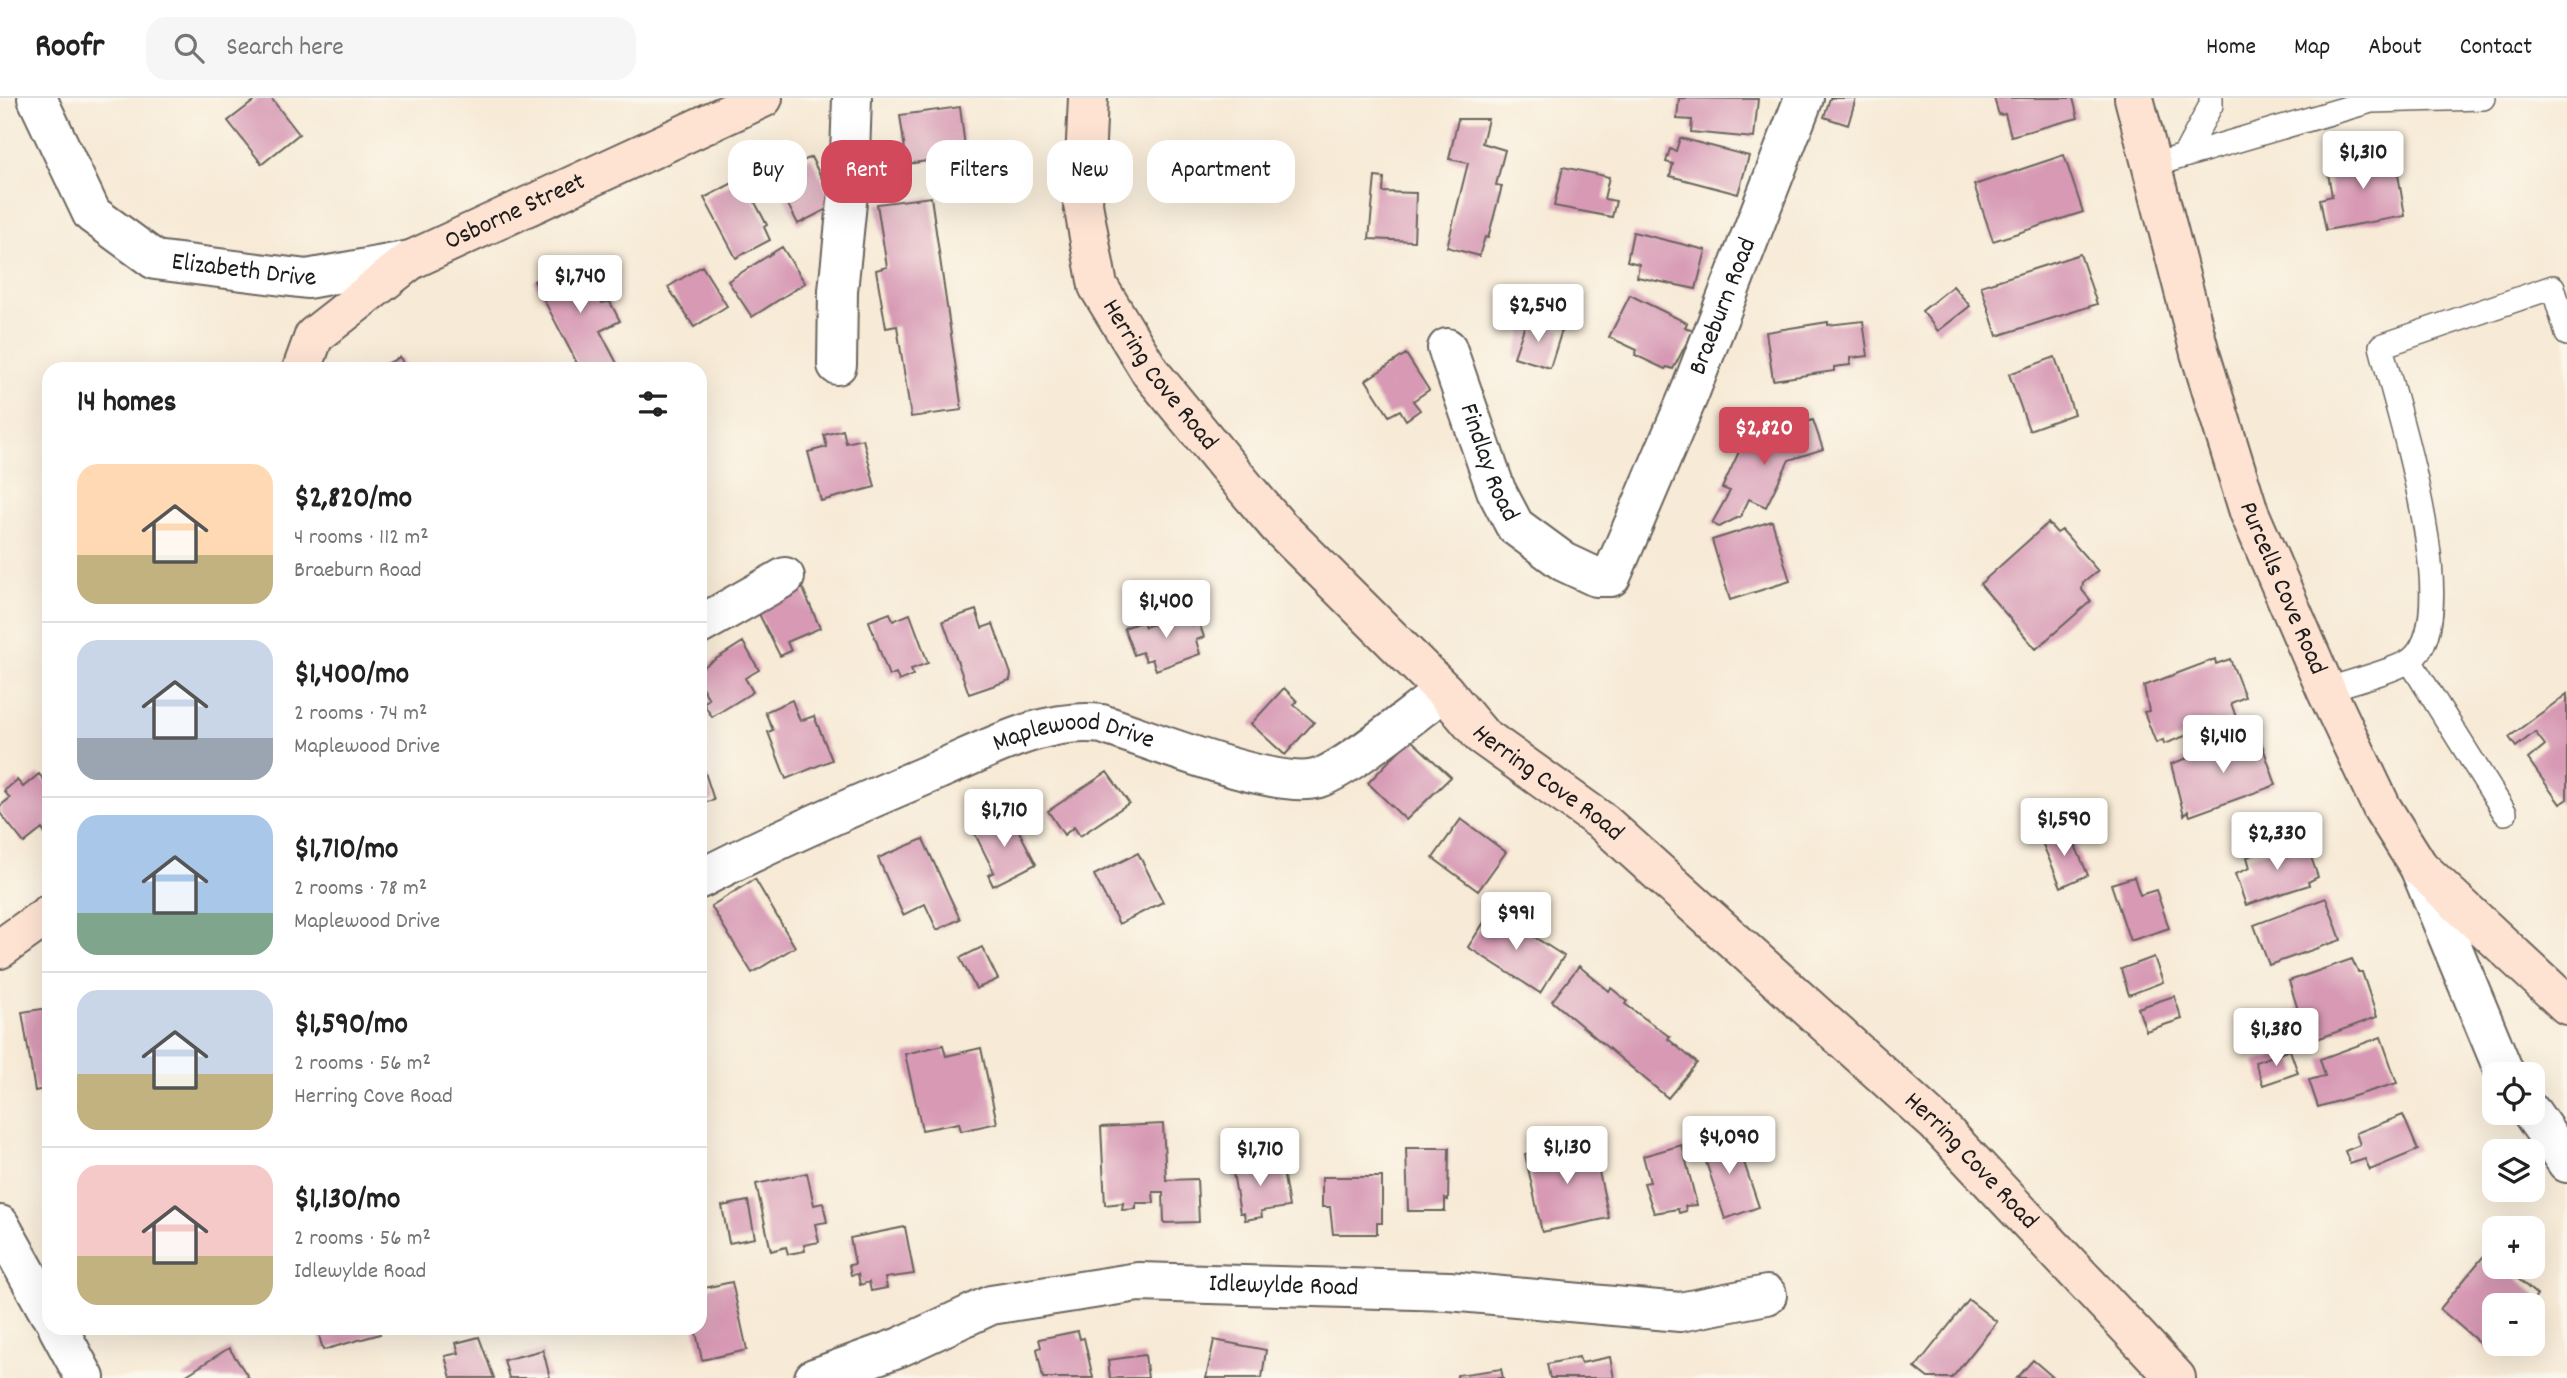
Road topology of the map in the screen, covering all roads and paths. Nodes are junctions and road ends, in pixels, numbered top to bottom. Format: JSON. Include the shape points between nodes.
{"nodes":[{"id":1,"x":37,"y":98,"type":"edge"},
{"id":2,"x":763,"y":98,"type":"edge"},
{"id":3,"x":852,"y":98,"type":"edge"},
{"id":4,"x":1088,"y":98,"type":"edge"},
{"id":5,"x":1804,"y":98,"type":"edge"},
{"id":6,"x":2134,"y":98,"type":"edge"},
{"id":7,"x":2210,"y":98,"type":"edge"},
{"id":8,"x":2483,"y":98,"type":"edge"},
{"id":9,"x":2167,"y":161,"type":"junction"},
{"id":10,"x":411,"y":260,"type":"junction"},
{"id":11,"x":2567,"y":334,"type":"edge"},
{"id":12,"x":1447,"y":348,"type":"dead end"},
{"id":13,"x":305,"y":362,"type":"edge"},
{"id":14,"x":837,"y":365,"type":"dead end"},
{"id":15,"x":785,"y":577,"type":"dead end"},
{"id":16,"x":1596,"y":577,"type":"joint"},
{"id":17,"x":707,"y":621,"type":"edge"},
{"id":18,"x":2410,"y":661,"type":"junction"},
{"id":19,"x":2326,"y":690,"type":"junction"},
{"id":20,"x":1444,"y":691,"type":"junction"},
{"id":21,"x":2505,"y":813,"type":"dead end"},
{"id":22,"x":2419,"y":867,"type":"junction"},
{"id":23,"x":707,"y":875,"type":"edge"},
{"id":24,"x":42,"y":919,"type":"edge"},
{"id":25,"x":0,"y":949,"type":"edge"},
{"id":26,"x":2567,"y":1005,"type":"edge"},
{"id":27,"x":2500,"y":1062,"type":"edge"},
{"id":28,"x":2540,"y":1125,"type":"edge"},
{"id":29,"x":2567,"y":1163,"type":"edge"},
{"id":30,"x":0,"y":1225,"type":"edge"},
{"id":31,"x":1767,"y":1295,"type":"dead end"},
{"id":32,"x":42,"y":1300,"type":"edge"},
{"id":33,"x":62,"y":1335,"type":"edge"},
{"id":34,"x":85,"y":1378,"type":"edge"},
{"id":35,"x":814,"y":1378,"type":"edge"},
{"id":36,"x":2176,"y":1378,"type":"edge"}],
"edges":[{"from":1,"to":10,"type":"street","name":"Elizabeth Drive","via":[[92,214],[155,260],[307,279]]},
{"from":2,"to":10,"type":"main road","name":"Osborne Street"},
{"from":3,"to":14,"type":"street"},
{"from":4,"to":20,"type":"main road","name":"Herring Cove Road","via":[[1083,204],[1104,297],[1151,373],[1278,526]]},
{"from":5,"to":16,"type":"street","name":"Braeburn Road","via":[[1690,393],[1616,566],[1611,577]]},
{"from":6,"to":9,"type":"main road","name":"Purcells Cove Road"},
{"from":7,"to":9,"type":"lane","via":[[2211,105]]},
{"from":8,"to":9,"type":"lane","via":[[2371,101]]},
{"from":9,"to":19,"type":"main road","name":"Purcells Cove Road","via":[[2200,352],[2249,512]]},
{"from":10,"to":13,"type":"main road","name":"Osborne Street","via":[[314,336]]},
{"from":11,"to":18,"type":"lane","via":[[2553,287],[2381,346],[2431,551],[2433,601],[2427,641]]},
{"from":12,"to":16,"type":"street","name":"Findlay Road","via":[[1510,518],[1536,544]]},
{"from":15,"to":17,"type":"street"},
{"from":18,"to":19,"type":"lane"},
{"from":18,"to":21,"type":"lane"},
{"from":19,"to":22,"type":"main road","name":"Purcells Cove Road","via":[[2382,808]]},
{"from":20,"to":23,"type":"street","name":"Maplewood Drive","via":[[1340,768],[1317,779],[1298,781],[1280,780],[1102,724],[1052,726],[789,833]]},
{"from":20,"to":36,"type":"main road","name":"Herring Cove Road","via":[[1481,734],[1604,823],[1937,1124]]},
{"from":22,"to":26,"type":"main road","name":"Purcells Cove Road"},
{"from":22,"to":27,"type":"street"},
{"from":24,"to":25,"type":"main road"},
{"from":28,"to":29,"type":"street"},
{"from":30,"to":32,"type":"street"},
{"from":31,"to":35,"type":"street","name":"Idlewylde Road","via":[[1680,1312],[1448,1291],[1138,1282],[991,1305],[900,1347]]},
{"from":33,"to":34,"type":"street"}]}
